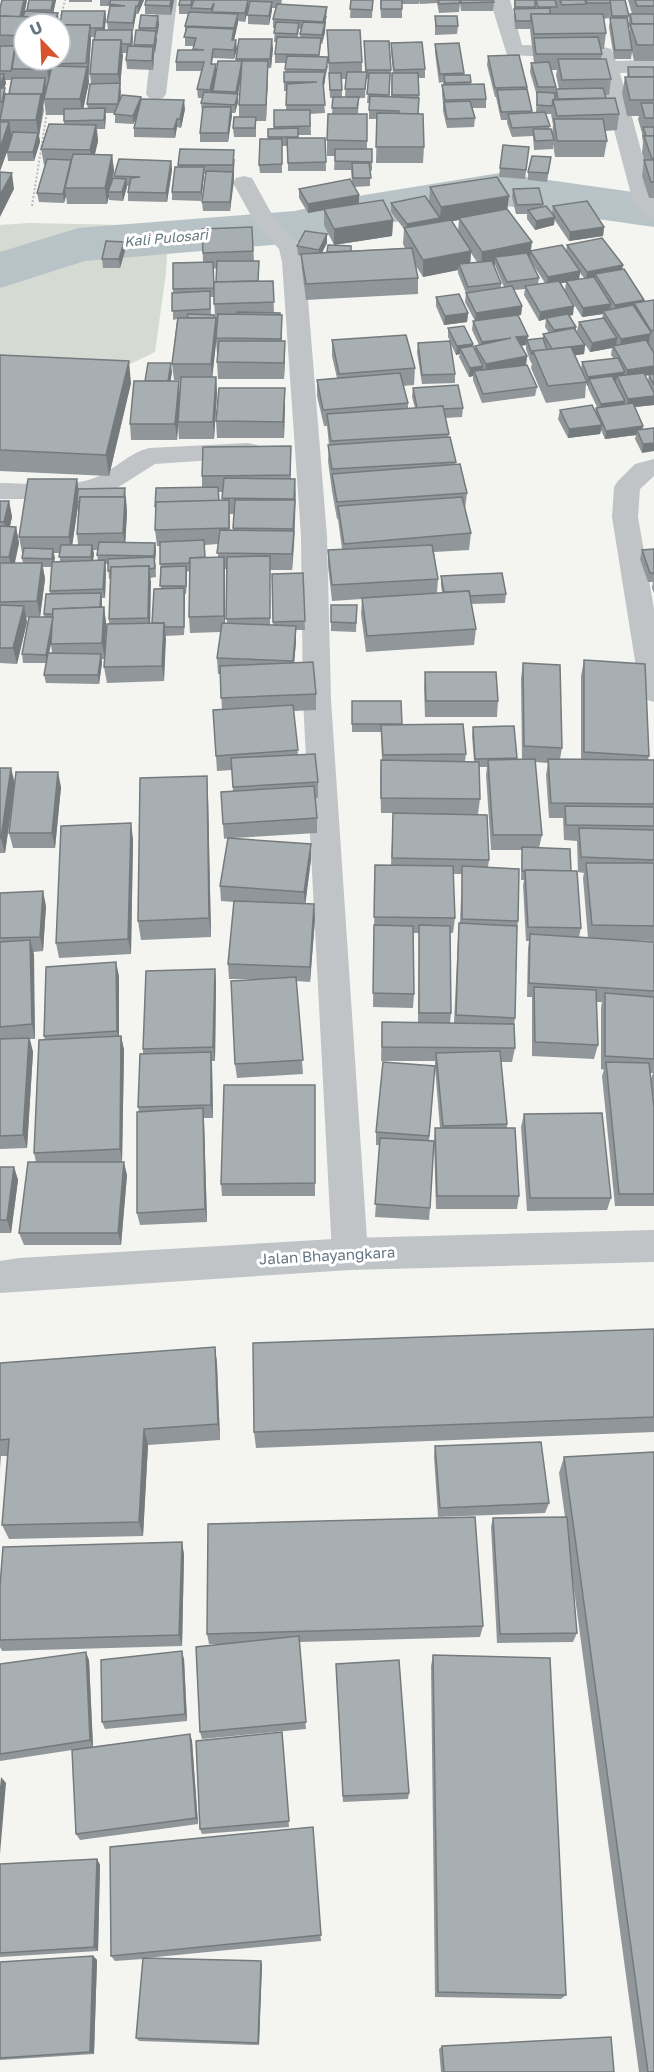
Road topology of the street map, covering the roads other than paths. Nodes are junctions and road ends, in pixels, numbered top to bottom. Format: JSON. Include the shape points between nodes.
{"nodes":[{"id":1,"x":167,"y":0,"type":"edge"},
{"id":2,"x":500,"y":0,"type":"edge"},
{"id":3,"x":654,"y":66,"type":"edge"},
{"id":4,"x":608,"y":67,"type":"junction"},
{"id":5,"x":156,"y":94,"type":"dead end"},
{"id":6,"x":244,"y":183,"type":"dead end"},
{"id":7,"x":648,"y":206,"type":"edge"},
{"id":8,"x":288,"y":450,"type":"junction"},
{"id":9,"x":654,"y":467,"type":"edge"},
{"id":10,"x":0,"y":492,"type":"edge"},
{"id":11,"x":654,"y":692,"type":"edge"},
{"id":12,"x":654,"y":1246,"type":"edge"},
{"id":13,"x":350,"y":1254,"type":"junction"},
{"id":14,"x":0,"y":1277,"type":"edge"}],
"edges":[{"from":1,"to":5,"type":"street"},
{"from":2,"to":4,"type":"street","via":[[514,51],[602,51]]},
{"from":3,"to":4,"type":"street"},
{"from":4,"to":7,"type":"street"},
{"from":6,"to":8,"type":"street","via":[[270,227],[290,246],[295,260]]},
{"from":8,"to":10,"type":"street","via":[[149,456],[108,482],[84,491]]},
{"from":8,"to":13,"type":"street","via":[[314,536],[317,700]]},
{"from":9,"to":11,"type":"street","via":[[644,470],[627,487],[625,517]]},
{"from":12,"to":13,"type":"street","name":"Jalan Bhayangkara"},
{"from":13,"to":14,"type":"street","name":"Jalan Bhayangkara"}]}
